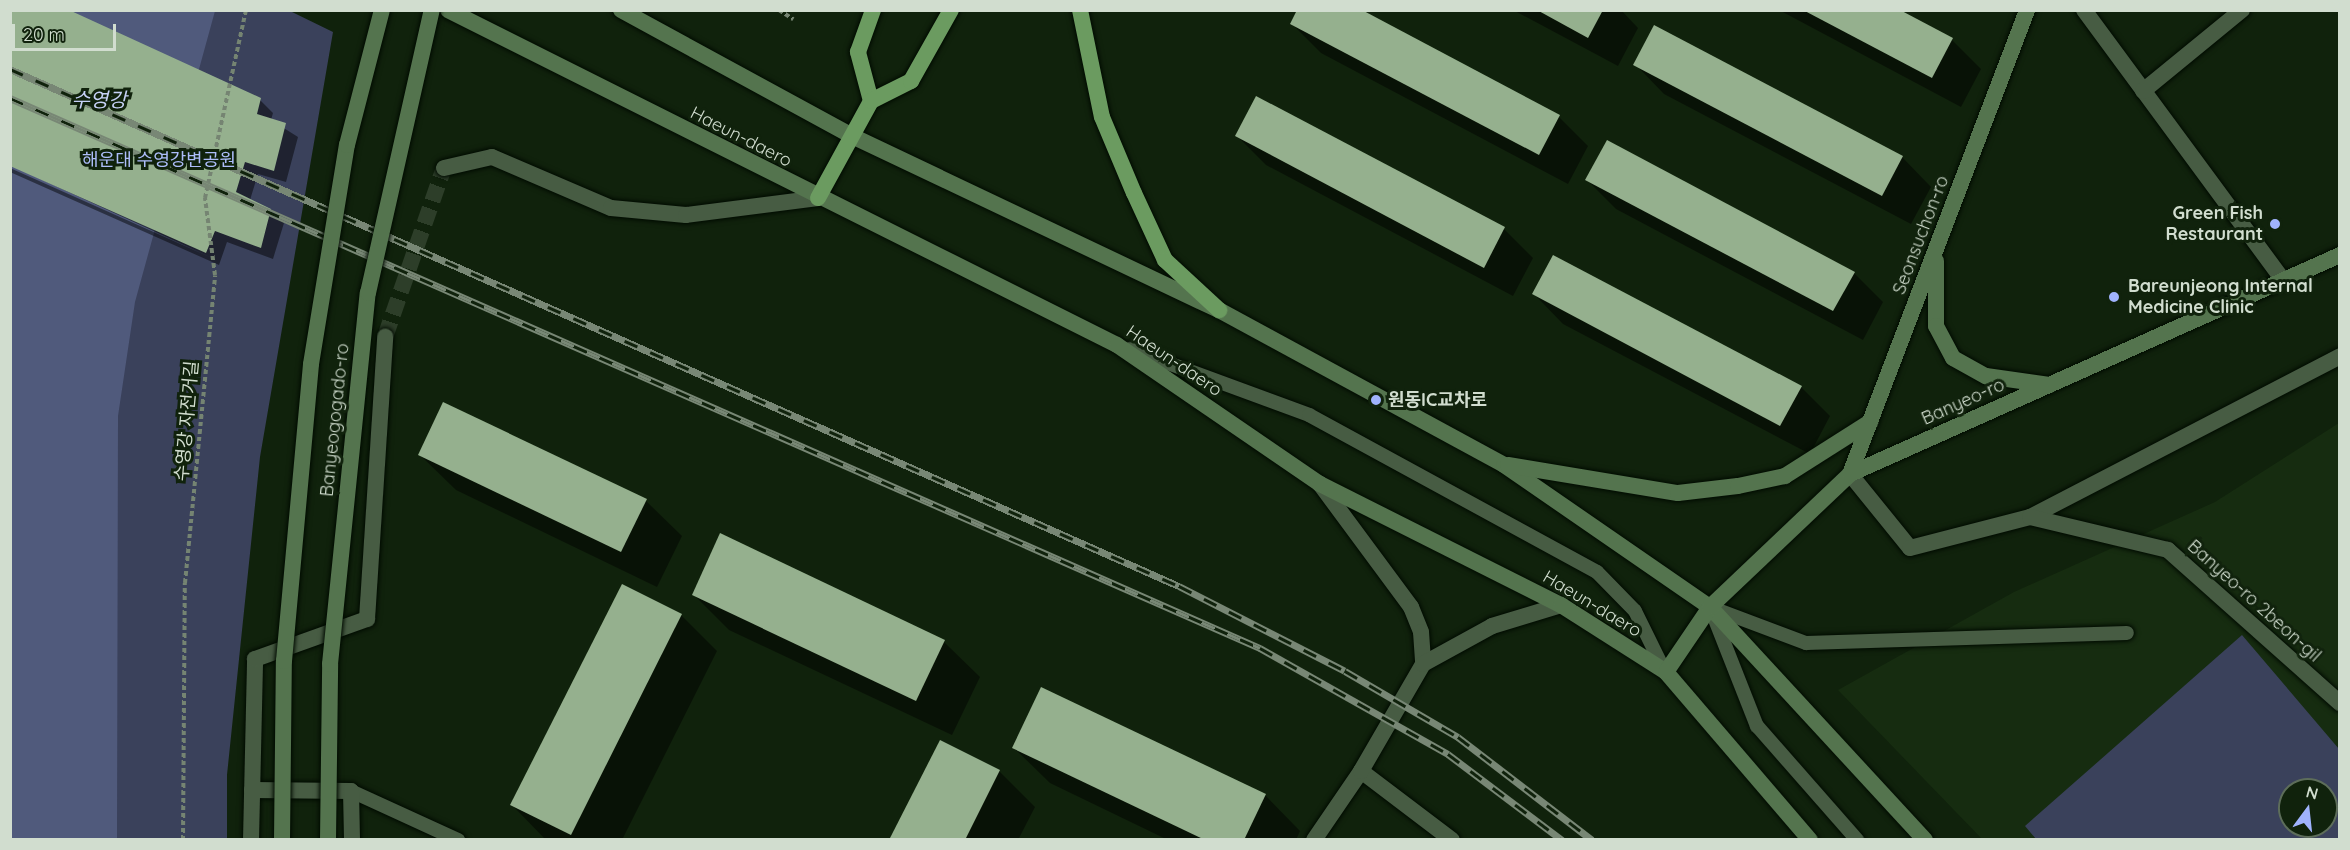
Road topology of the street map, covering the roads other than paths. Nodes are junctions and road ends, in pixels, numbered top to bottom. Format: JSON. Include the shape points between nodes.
{"nodes":[{"id":1,"x":382,"y":10,"type":"edge"},
{"id":2,"x":432,"y":10,"type":"edge"},
{"id":3,"x":448,"y":10,"type":"edge"},
{"id":4,"x":621,"y":10,"type":"edge"},
{"id":5,"x":873,"y":10,"type":"edge"},
{"id":6,"x":951,"y":10,"type":"edge"},
{"id":7,"x":1080,"y":10,"type":"edge"},
{"id":8,"x":2027,"y":10,"type":"edge"},
{"id":9,"x":2084,"y":10,"type":"edge"},
{"id":10,"x":2242,"y":10,"type":"edge"},
{"id":11,"x":2144,"y":91,"type":"junction"},
{"id":12,"x":871,"y":101,"type":"junction"},
{"id":13,"x":852,"y":136,"type":"junction"},
{"id":14,"x":444,"y":168,"type":"dead end"},
{"id":15,"x":818,"y":198,"type":"junction"},
{"id":16,"x":1935,"y":251,"type":"junction"},
{"id":17,"x":2340,"y":255,"type":"edge"},
{"id":18,"x":2283,"y":280,"type":"junction"},
{"id":19,"x":1219,"y":310,"type":"junction"},
{"id":20,"x":385,"y":337,"type":"tunnel mouth"},
{"id":21,"x":1117,"y":345,"type":"junction"},
{"id":22,"x":2340,"y":356,"type":"edge"},
{"id":23,"x":2049,"y":384,"type":"junction"},
{"id":24,"x":1870,"y":422,"type":"junction"},
{"id":25,"x":1504,"y":465,"type":"junction"},
{"id":26,"x":1850,"y":474,"type":"junction"},
{"id":27,"x":1320,"y":484,"type":"junction"},
{"id":28,"x":2030,"y":517,"type":"junction"},
{"id":29,"x":1561,"y":605,"type":"junction"},
{"id":30,"x":1710,"y":607,"type":"junction"},
{"id":31,"x":2127,"y":633,"type":"dead end"},
{"id":32,"x":1423,"y":664,"type":"junction"},
{"id":33,"x":1666,"y":672,"type":"junction"},
{"id":34,"x":2340,"y":703,"type":"edge"},
{"id":35,"x":1361,"y":771,"type":"junction"},
{"id":36,"x":252,"y":790,"type":"junction"},
{"id":37,"x":351,"y":791,"type":"junction"},
{"id":38,"x":251,"y":840,"type":"edge"},
{"id":39,"x":282,"y":840,"type":"edge"},
{"id":40,"x":328,"y":840,"type":"edge"},
{"id":41,"x":352,"y":840,"type":"edge"},
{"id":42,"x":458,"y":840,"type":"edge"},
{"id":43,"x":1314,"y":840,"type":"edge"},
{"id":44,"x":1452,"y":840,"type":"edge"},
{"id":45,"x":1810,"y":840,"type":"edge"},
{"id":46,"x":1857,"y":840,"type":"edge"},
{"id":47,"x":1925,"y":840,"type":"edge"}],
"edges":[{"from":1,"to":39,"type":"main road","name":"Banyeogogado-ro","bridge":true,"via":[[347,145],[311,364],[284,660]]},
{"from":2,"to":40,"type":"main road","name":"Banyeogogado-ro","bridge":true,"via":[[368,293],[330,664]]},
{"from":3,"to":15,"type":"main road","name":"Haeun-daero"},
{"from":4,"to":13,"type":"main road"},
{"from":5,"to":12,"type":"highway","via":[[858,52]]},
{"from":6,"to":12,"type":"highway","via":[[911,81]]},
{"from":7,"to":19,"type":"highway","via":[[1102,117],[1165,260]]},
{"from":8,"to":16,"type":"main road","name":"Seonsuchon-ro"},
{"from":9,"to":11,"type":"street"},
{"from":10,"to":11,"type":"street"},
{"from":11,"to":18,"type":"street"},
{"from":12,"to":13,"type":"highway"},
{"from":13,"to":15,"type":"highway"},
{"from":13,"to":19,"type":"main road"},
{"from":14,"to":15,"type":"street","via":[[492,157],[611,208],[686,215]]},
{"from":15,"to":21,"type":"main road","name":"Haeun-daero"},
{"from":16,"to":23,"type":"main road","via":[[1936,326],[1953,358],[1986,376]]},
{"from":16,"to":24,"type":"main road","name":"Seonsuchon-ro"},
{"from":17,"to":18,"type":"main road","name":"Banyeo-ro"},
{"from":18,"to":23,"type":"main road","name":"Banyeo-ro"},
{"from":19,"to":25,"type":"main road"},
{"from":20,"to":36,"type":"street","via":[[367,619],[255,659]]},
{"from":21,"to":27,"type":"main road","name":"Haeun-daero"},
{"from":21,"to":33,"type":"lane","via":[[1309,415],[1597,572],[1635,611]]},
{"from":22,"to":28,"type":"street"},
{"from":23,"to":26,"type":"main road","name":"Banyeo-ro"},
{"from":24,"to":25,"type":"main road","via":[[1785,476],[1738,486],[1678,493]]},
{"from":24,"to":26,"type":"main road","name":"Seonsuchon-ro"},
{"from":25,"to":30,"type":"main road"},
{"from":26,"to":28,"type":"street","via":[[1910,548]]},
{"from":26,"to":30,"type":"main road","name":"Banyeo-ro"},
{"from":27,"to":29,"type":"main road","name":"Haeun-daero"},
{"from":27,"to":32,"type":"street","via":[[1411,607],[1421,632]]},
{"from":28,"to":34,"type":"street","name":"Banyeo-ro 2beon-gil","via":[[2168,550]]},
{"from":29,"to":32,"type":"street","via":[[1492,626]]},
{"from":29,"to":33,"type":"main road","name":"Haeun-daero"},
{"from":30,"to":31,"type":"lane","via":[[1806,643]]},
{"from":30,"to":33,"type":"main road","name":"Banyeo-ro"},
{"from":30,"to":46,"type":"lane","via":[[1757,726]]},
{"from":30,"to":47,"type":"main road"},
{"from":32,"to":35,"type":"street"},
{"from":33,"to":45,"type":"main road","name":"Haeun-daero"},
{"from":35,"to":43,"type":"street"},
{"from":35,"to":44,"type":"street"},
{"from":36,"to":37,"type":"street"},
{"from":36,"to":38,"type":"street"},
{"from":37,"to":41,"type":"street"},
{"from":37,"to":42,"type":"lane"}]}
